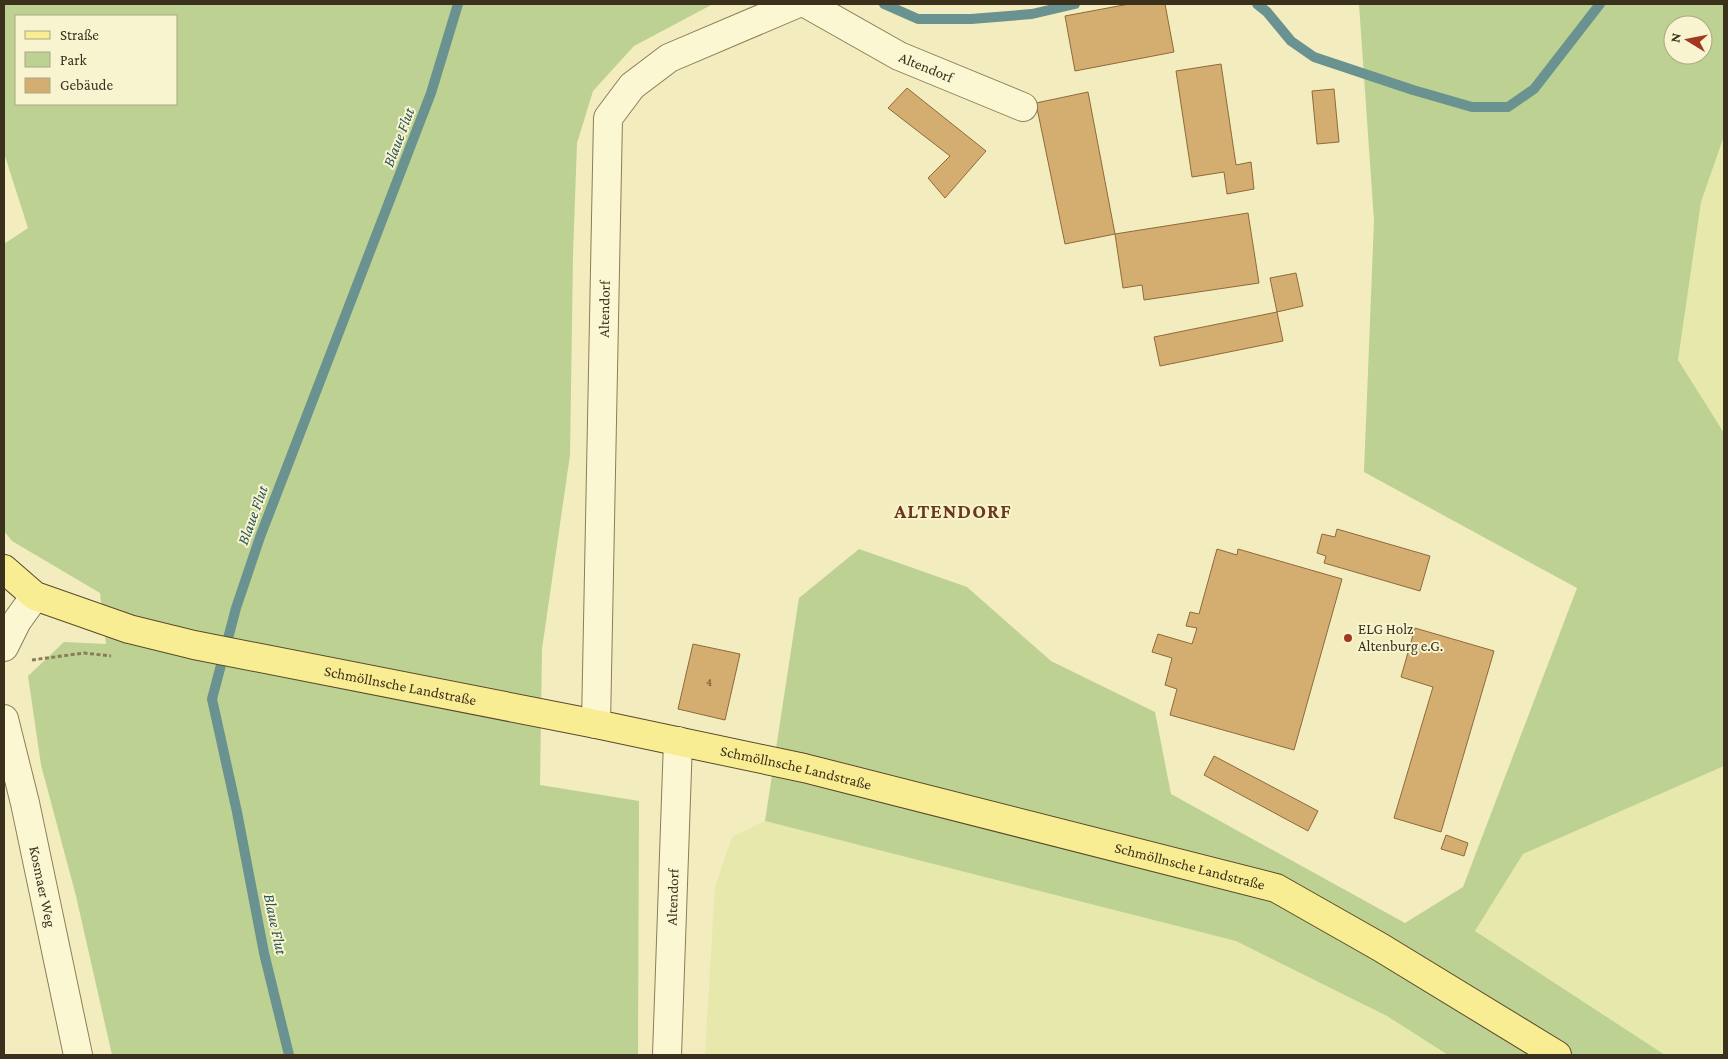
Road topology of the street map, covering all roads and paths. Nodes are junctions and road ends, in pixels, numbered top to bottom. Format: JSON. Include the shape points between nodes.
{"nodes":[{"id":1,"x":796,"y":4,"type":"edge"},
{"id":2,"x":807,"y":4,"type":"edge"},
{"id":3,"x":1023,"y":107,"type":"dead end"},
{"id":4,"x":4,"y":569,"type":"edge"},
{"id":5,"x":35,"y":596,"type":"junction"},
{"id":6,"x":4,"y":646,"type":"edge"},
{"id":7,"x":112,"y":656,"type":"dead end"},
{"id":8,"x":30,"y":660,"type":"dead end"},
{"id":9,"x":4,"y":719,"type":"edge"},
{"id":10,"x":596,"y":724,"type":"junction"},
{"id":11,"x":678,"y":741,"type":"junction"},
{"id":12,"x":78,"y":1055,"type":"edge"},
{"id":13,"x":667,"y":1055,"type":"edge"},
{"id":14,"x":1556,"y":1055,"type":"edge"}],
"edges":[{"from":1,"to":10,"type":"street","name":"Altendorf","via":[[669,58],[632,86],[608,118]]},
{"from":2,"to":3,"type":"street","name":"Altendorf","via":[[899,56]]},
{"from":4,"to":5,"type":"main road","name":"Schmöllnsche Landstraße"},
{"from":5,"to":6,"type":"street"},
{"from":5,"to":10,"type":"main road","name":"Schmöllnsche Landstraße","via":[[129,629],[194,645]]},
{"from":7,"to":8,"type":"path","via":[[84,653]]},
{"from":9,"to":12,"type":"street","name":"Kosmaer Weg"},
{"from":10,"to":11,"type":"main road","name":"Schmöllnsche Landstraße"},
{"from":11,"to":13,"type":"street","name":"Altendorf"},
{"from":11,"to":14,"type":"main road","name":"Schmöllnsche Landstraße","via":[[804,768],[1276,888],[1380,947]]}]}
